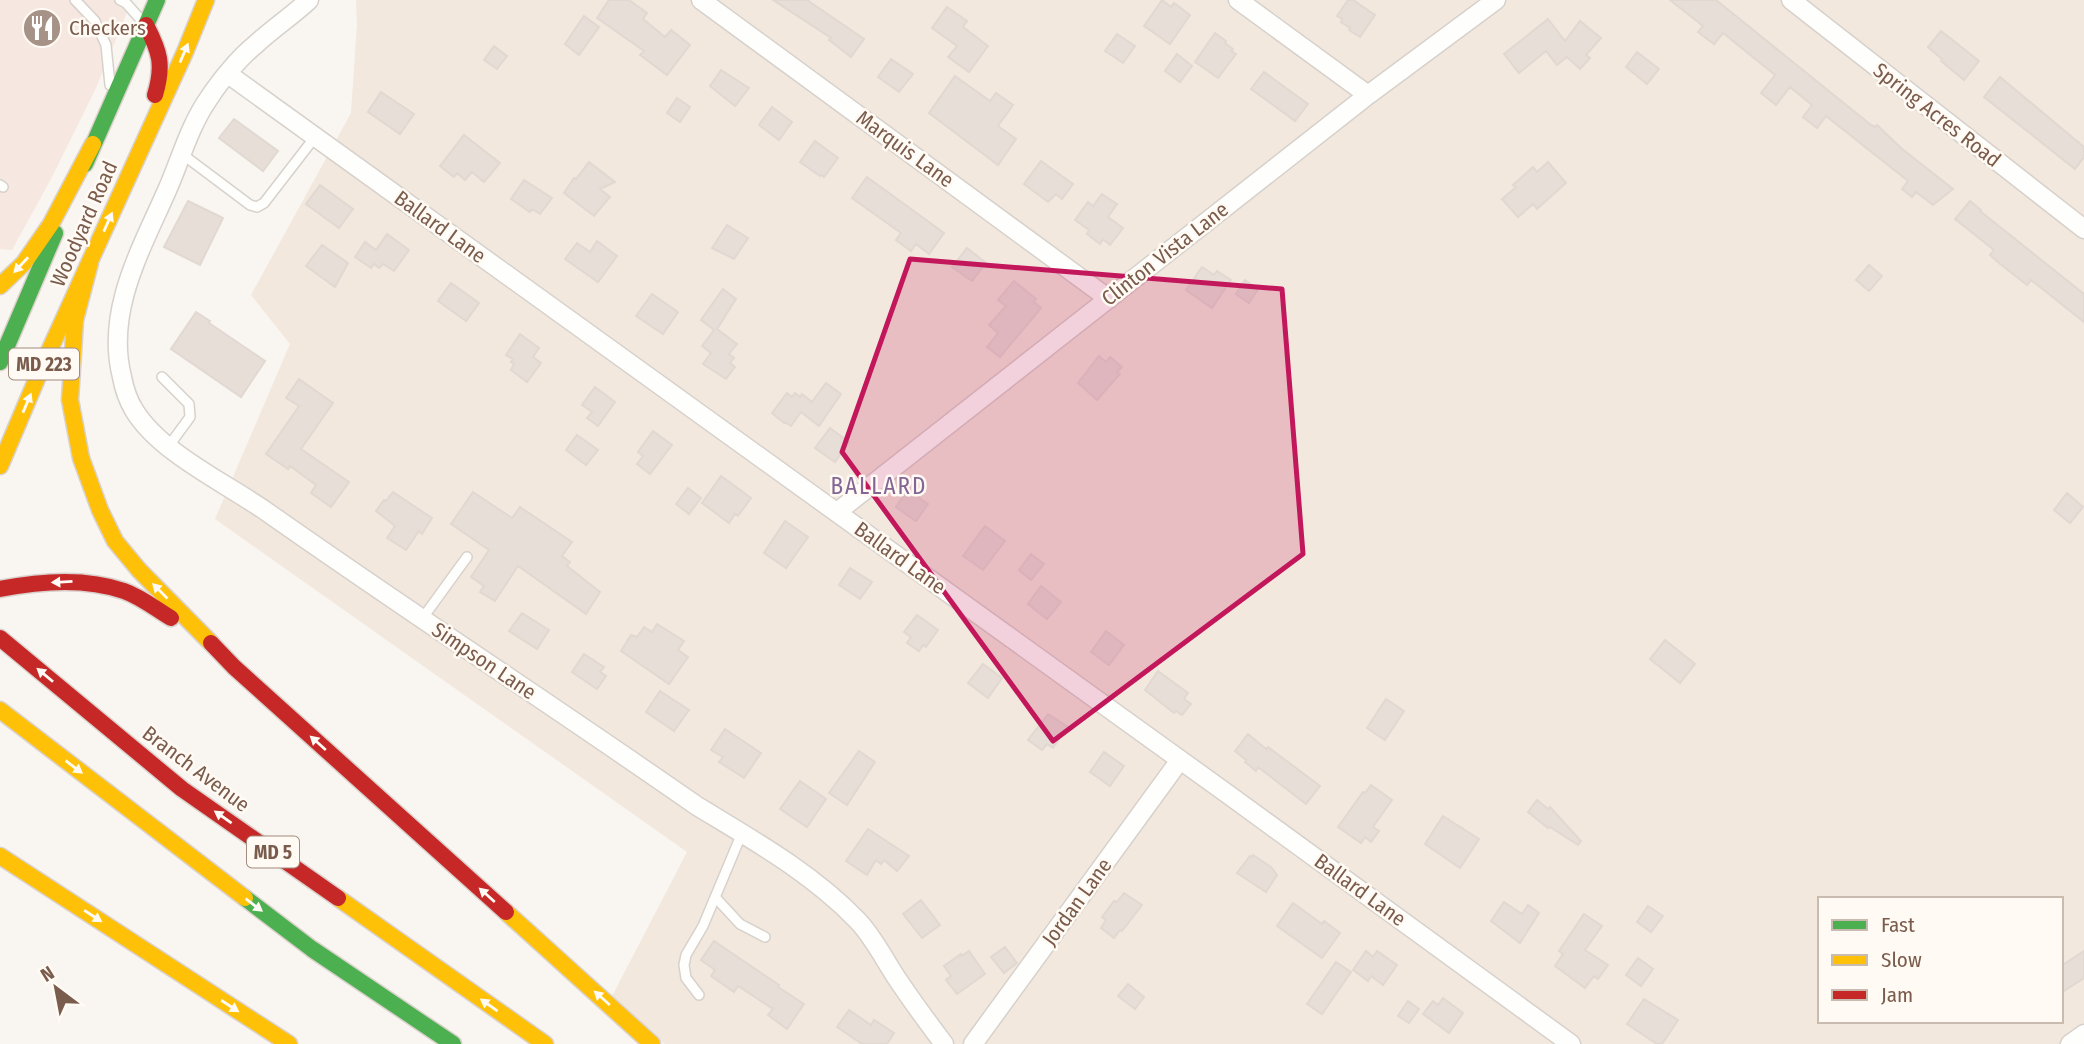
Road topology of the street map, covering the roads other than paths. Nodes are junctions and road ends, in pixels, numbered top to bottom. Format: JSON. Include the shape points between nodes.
{"nodes":[{"id":1,"x":75,"y":0,"type":"edge"},
{"id":2,"x":120,"y":0,"type":"edge"},
{"id":3,"x":157,"y":0,"type":"edge"},
{"id":4,"x":206,"y":0,"type":"edge"},
{"id":5,"x":309,"y":0,"type":"edge"},
{"id":6,"x":701,"y":0,"type":"edge"},
{"id":7,"x":1238,"y":0,"type":"edge"},
{"id":8,"x":1496,"y":0,"type":"edge"},
{"id":9,"x":1791,"y":0,"type":"edge"},
{"id":10,"x":146,"y":25,"type":"junction"},
{"id":11,"x":228,"y":74,"type":"junction"},
{"id":12,"x":1368,"y":95,"type":"junction"},
{"id":13,"x":111,"y":103,"type":"junction"},
{"id":14,"x":315,"y":137,"type":"junction"},
{"id":15,"x":93,"y":144,"type":"junction"},
{"id":16,"x":182,"y":153,"type":"junction"},
{"id":17,"x":126,"y":182,"type":"junction"},
{"id":18,"x":2084,"y":229,"type":"edge"},
{"id":19,"x":90,"y":263,"type":"junction"},
{"id":20,"x":0,"y":285,"type":"edge"},
{"id":21,"x":1109,"y":299,"type":"junction"},
{"id":22,"x":0,"y":362,"type":"edge"},
{"id":23,"x":162,"y":377,"type":"dead end"},
{"id":24,"x":168,"y":447,"type":"junction"},
{"id":25,"x":0,"y":466,"type":"edge"},
{"id":26,"x":837,"y":512,"type":"junction"},
{"id":27,"x":467,"y":557,"type":"dead end"},
{"id":28,"x":0,"y":589,"type":"edge"},
{"id":29,"x":422,"y":619,"type":"junction"},
{"id":30,"x":209,"y":639,"type":"junction"},
{"id":31,"x":5,"y":642,"type":"edge"},
{"id":32,"x":0,"y":710,"type":"edge"},
{"id":33,"x":1180,"y":760,"type":"junction"},
{"id":34,"x":742,"y":833,"type":"junction"},
{"id":35,"x":0,"y":848,"type":"edge"},
{"id":36,"x":0,"y":856,"type":"edge"},
{"id":37,"x":36,"y":879,"type":"junction"},
{"id":38,"x":715,"y":897,"type":"junction"},
{"id":39,"x":765,"y":937,"type":"dead end"},
{"id":40,"x":699,"y":995,"type":"dead end"},
{"id":41,"x":2084,"y":1034,"type":"edge"},
{"id":42,"x":289,"y":1044,"type":"edge"},
{"id":43,"x":453,"y":1044,"type":"edge"},
{"id":44,"x":545,"y":1044,"type":"edge"},
{"id":45,"x":652,"y":1044,"type":"edge"},
{"id":46,"x":944,"y":1044,"type":"edge"},
{"id":47,"x":973,"y":1044,"type":"edge"},
{"id":48,"x":1571,"y":1044,"type":"edge"},
{"id":49,"x":2070,"y":1044,"type":"edge"}],
"edges":[{"from":1,"to":13,"type":"lane","via":[[95,21],[106,46]]},
{"from":2,"to":10,"type":"lane"},
{"from":3,"to":10,"type":"main road","name":"Woodyard Road","number":"MD 223"},
{"from":17,"to":4,"type":"main road","name":"Woodyard Road","number":"MD 223","one_way":true},
{"from":5,"to":11,"type":"street","name":"Simpson Lane","via":[[251,47]]},
{"from":6,"to":21,"type":"street","name":"Marquis Lane"},
{"from":7,"to":12,"type":"street"},
{"from":8,"to":12,"type":"street","name":"Clinton Vista Lane"},
{"from":9,"to":18,"type":"street","name":"Spring Acres Road"},
{"from":10,"to":13,"type":"main road","name":"Woodyard Road","number":"MD 223"},
{"from":10,"to":17,"type":"main road","via":[[160,51],[161,78]]},
{"from":11,"to":14,"type":"street","name":"Ballard Lane"},
{"from":11,"to":16,"type":"street","name":"Simpson Lane","via":[[209,97]]},
{"from":12,"to":21,"type":"street","name":"Clinton Vista Lane"},
{"from":13,"to":15,"type":"main road","name":"Woodyard Road","number":"MD 223"},
{"from":14,"to":16,"type":"lane","via":[[257,206]]},
{"from":14,"to":26,"type":"street","name":"Ballard Lane"},
{"from":15,"to":20,"type":"main road","one_way":true,"via":[[51,224],[24,263]]},
{"from":15,"to":22,"type":"main road","name":"Woodyard Road","number":"MD 223"},
{"from":16,"to":24,"type":"street","name":"Simpson Lane","via":[[129,279],[116,328],[118,363],[133,409]]},
{"from":19,"to":17,"type":"main road","name":"Woodyard Road","number":"MD 223","one_way":true},
{"from":25,"to":19,"type":"main road","name":"Woodyard Road","number":"MD 223","one_way":true},
{"from":30,"to":19,"type":"main road","one_way":true,"via":[[115,541],[81,458],[70,400],[75,320]]},
{"from":21,"to":26,"type":"street","name":"Clinton Vista Lane"},
{"from":23,"to":24,"type":"lane","via":[[189,404],[190,417]]},
{"from":24,"to":29,"type":"street","name":"Simpson Lane"},
{"from":26,"to":33,"type":"street","name":"Ballard Lane"},
{"from":27,"to":29,"type":"lane"},
{"from":30,"to":28,"type":"main road","one_way":true,"via":[[124,591],[79,581]]},
{"from":29,"to":34,"type":"street","name":"Simpson Lane"},
{"from":45,"to":30,"type":"main road","one_way":true,"via":[[234,667]]},
{"from":44,"to":31,"type":"main road","name":"Branch Avenue","number":"MD 5","one_way":true,"via":[[183,789]]},
{"from":32,"to":43,"type":"main road","number":"MD 5","one_way":true,"via":[[312,949]]},
{"from":33,"to":47,"type":"street","name":"Jordan Lane"},
{"from":33,"to":48,"type":"street","name":"Ballard Lane"},
{"from":34,"to":38,"type":"lane"},
{"from":34,"to":46,"type":"street","name":"Simpson Lane","via":[[803,873],[859,922]]},
{"from":35,"to":37,"type":"main road"},
{"from":36,"to":37,"type":"main road"},
{"from":37,"to":42,"type":"main road","one_way":true},
{"from":38,"to":39,"type":"lane","via":[[740,924]]},
{"from":38,"to":40,"type":"lane","via":[[684,965],[686,978]]},
{"from":41,"to":49,"type":"street"}]}
